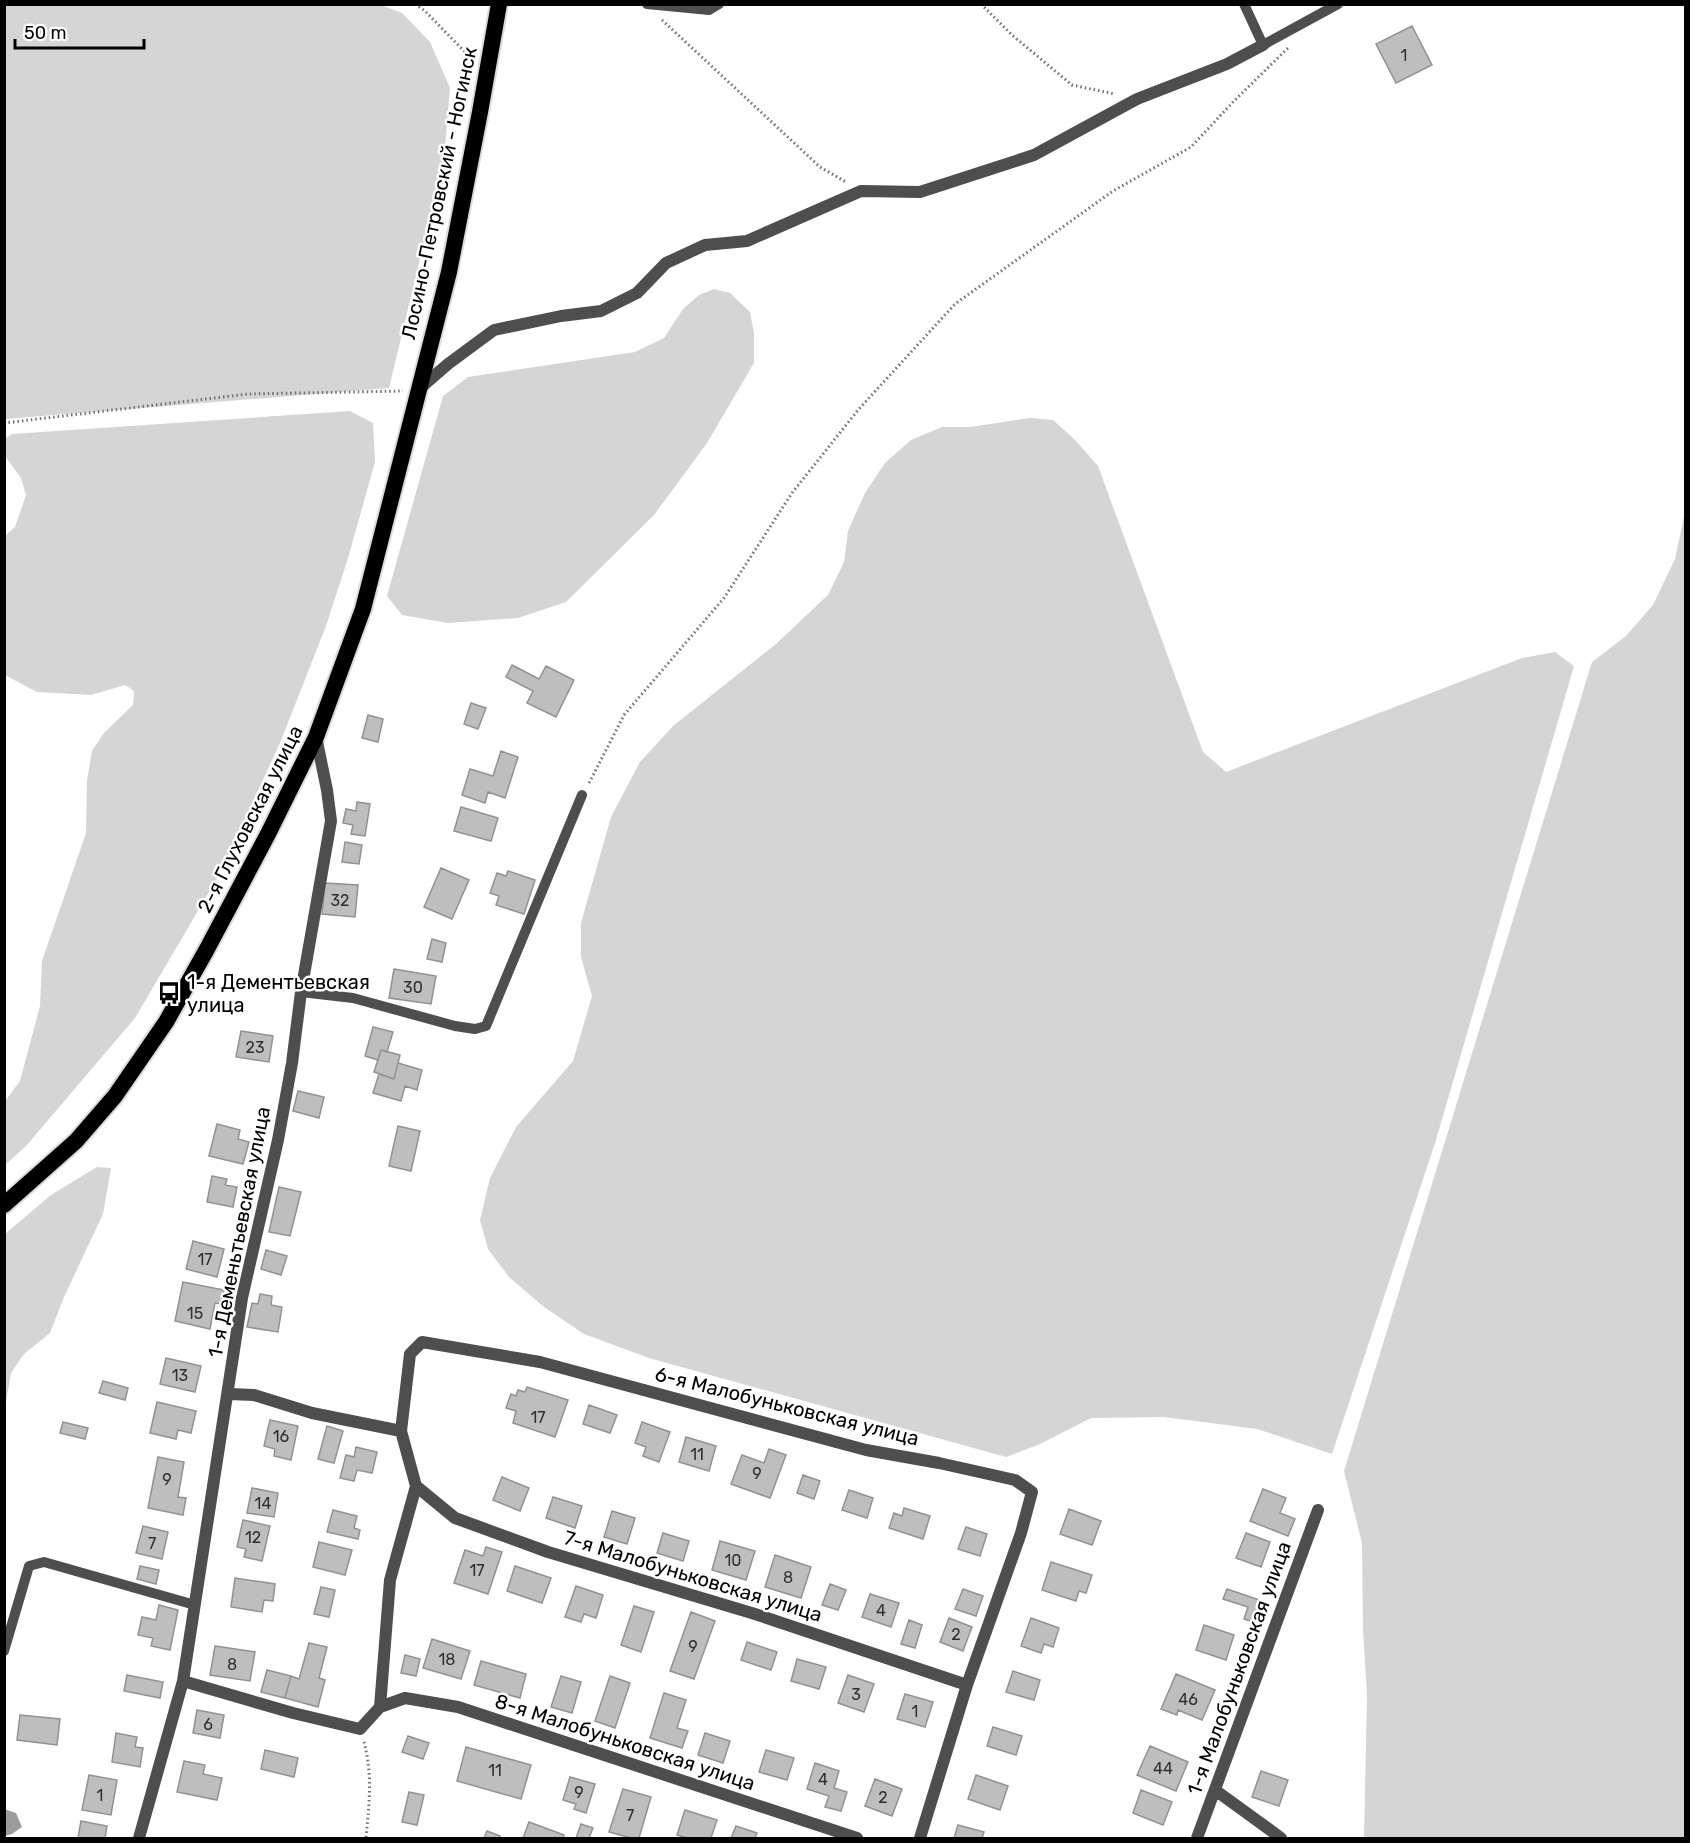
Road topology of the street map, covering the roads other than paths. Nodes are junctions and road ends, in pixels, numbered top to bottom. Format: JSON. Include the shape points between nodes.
{"nodes":[{"id":1,"x":499,"y":4,"type":"edge"},
{"id":2,"x":719,"y":4,"type":"edge"},
{"id":3,"x":1245,"y":4,"type":"edge"},
{"id":4,"x":1338,"y":4,"type":"edge"},
{"id":5,"x":651,"y":8,"type":"edge"},
{"id":6,"x":1263,"y":45,"type":"junction"},
{"id":7,"x":418,"y":390,"type":"junction"},
{"id":8,"x":316,"y":737,"type":"junction"},
{"id":9,"x":582,"y":795,"type":"road end"},
{"id":10,"x":301,"y":992,"type":"junction"},
{"id":11,"x":4,"y":1205,"type":"edge"},
{"id":12,"x":229,"y":1394,"type":"junction"},
{"id":13,"x":401,"y":1431,"type":"junction"},
{"id":14,"x":416,"y":1486,"type":"junction"},
{"id":15,"x":1318,"y":1510,"type":"dead end"},
{"id":16,"x":195,"y":1605,"type":"junction"},
{"id":17,"x":4,"y":1652,"type":"edge"},
{"id":18,"x":183,"y":1682,"type":"junction"},
{"id":19,"x":967,"y":1685,"type":"junction"},
{"id":20,"x":380,"y":1707,"type":"junction"},
{"id":21,"x":1215,"y":1790,"type":"junction"},
{"id":22,"x":139,"y":1839,"type":"edge"},
{"id":23,"x":857,"y":1839,"type":"edge"},
{"id":24,"x":920,"y":1839,"type":"edge"},
{"id":25,"x":1197,"y":1839,"type":"edge"},
{"id":26,"x":1281,"y":1839,"type":"edge"}],
"edges":[{"from":1,"to":7,"type":"highway","name":"Лосино-Петровский - Ногинск","via":[[449,272]]},
{"from":2,"to":5,"type":"lane","via":[[709,10]]},
{"from":3,"to":6,"type":"lane"},
{"from":4,"to":6,"type":"lane"},
{"from":6,"to":7,"type":"street","via":[[1227,64],[1137,99],[1034,155],[920,192],[861,191],[747,241],[705,245],[666,263],[638,293],[602,311],[494,330]]},
{"from":7,"to":8,"type":"highway","name":"2-я Глуховская улица","via":[[363,609]]},
{"from":8,"to":10,"type":"street","name":"1-я Деменьтьевская улица","via":[[330,821]]},
{"from":8,"to":11,"type":"highway","name":"2-я Глуховская улица","via":[[166,1022],[115,1096],[82,1134]]},
{"from":9,"to":10,"type":"lane","via":[[486,1026],[455,1026],[353,998]]},
{"from":10,"to":12,"type":"street","name":"1-я Деменьтьевская улица","via":[[278,1140],[242,1298]]},
{"from":12,"to":13,"type":"street","via":[[254,1395],[312,1413]]},
{"from":12,"to":16,"type":"street","name":"1-я Деменьтьевская улица"},
{"from":13,"to":14,"type":"street"},
{"from":13,"to":19,"type":"street","name":"6-я Малобуньковская улица","via":[[410,1354],[422,1342],[540,1362],[866,1450],[1015,1480],[1032,1492]]},
{"from":14,"to":19,"type":"street","name":"7-я Малобуньковская улица","via":[[455,1518],[548,1552],[755,1614]]},
{"from":14,"to":20,"type":"street","via":[[390,1580]]},
{"from":15,"to":21,"type":"street","name":"1-я Малобуньковская улица"},
{"from":16,"to":17,"type":"lane","via":[[44,1562],[29,1566]]},
{"from":16,"to":18,"type":"street","name":"1-я Деменьтьевская улица"},
{"from":18,"to":20,"type":"street","via":[[360,1729]]},
{"from":18,"to":22,"type":"street","name":"1-я Деменьтьевская улица"},
{"from":19,"to":24,"type":"street"},
{"from":20,"to":23,"type":"street","name":"8-я Малобуньковская улица","via":[[405,1698],[458,1707]]},
{"from":21,"to":25,"type":"street","name":"1-я Малобуньковская улица"},
{"from":21,"to":26,"type":"street"}]}
